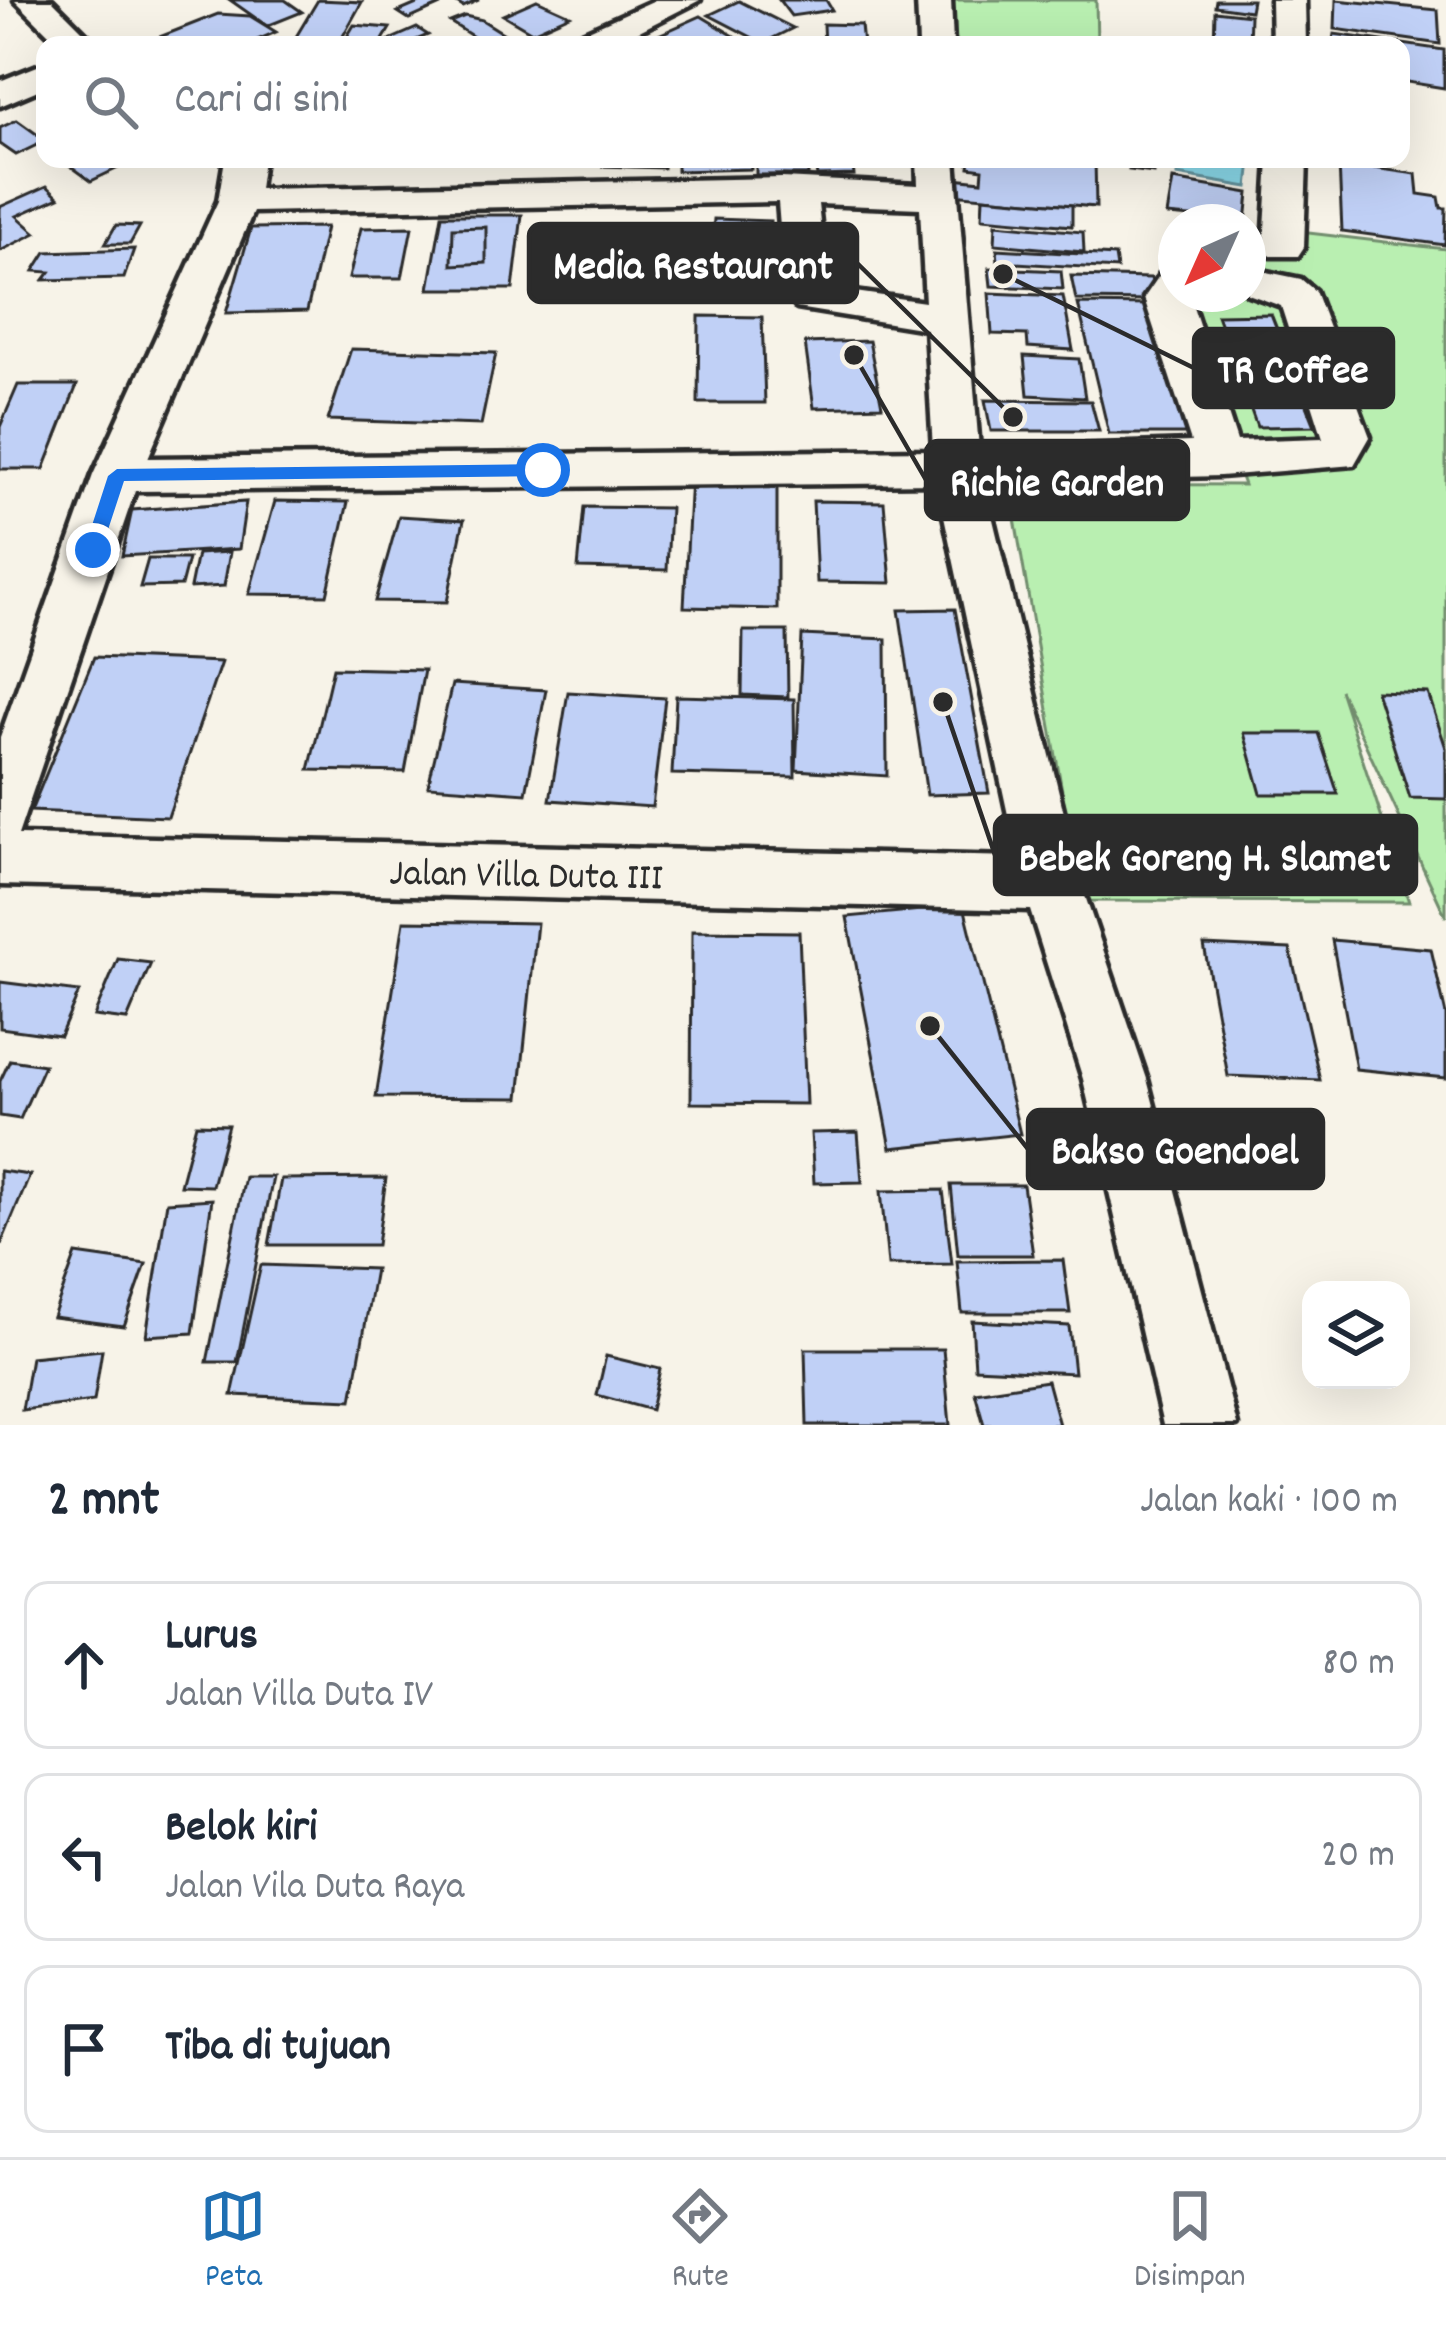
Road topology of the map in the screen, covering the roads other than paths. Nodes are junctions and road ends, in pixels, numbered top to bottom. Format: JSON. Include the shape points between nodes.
{"nodes":[{"id":1,"x":32,"y":0,"type":"edge"},
{"id":2,"x":683,"y":0,"type":"edge"},
{"id":3,"x":934,"y":0,"type":"edge"},
{"id":4,"x":1288,"y":0,"type":"edge"},
{"id":5,"x":70,"y":36,"type":"edge"},
{"id":6,"x":603,"y":36,"type":"edge"},
{"id":7,"x":936,"y":36,"type":"edge"},
{"id":8,"x":1289,"y":36,"type":"edge"},
{"id":9,"x":36,"y":78,"type":"edge"},
{"id":10,"x":0,"y":95,"type":"edge"},
{"id":11,"x":312,"y":168,"type":"edge"},
{"id":12,"x":1288,"y":168,"type":"edge"},
{"id":13,"x":936,"y":178,"type":"edge"},
{"id":14,"x":248,"y":186,"type":"edge"},
{"id":15,"x":790,"y":190,"type":"junction"},
{"id":16,"x":1284,"y":247,"type":"dead end"},
{"id":17,"x":1266,"y":284,"type":"edge"},
{"id":18,"x":1170,"y":312,"type":"edge"},
{"id":19,"x":947,"y":319,"type":"junction"},
{"id":20,"x":1220,"y":460,"type":"junction"},
{"id":21,"x":957,"y":466,"type":"junction"},
{"id":22,"x":117,"y":476,"type":"junction"},
{"id":23,"x":0,"y":817,"type":"edge"},
{"id":24,"x":0,"y":860,"type":"edge"},
{"id":25,"x":1052,"y":884,"type":"junction"},
{"id":26,"x":1200,"y":1425,"type":"edge"}],
"edges":[{"from":1,"to":5,"type":"street"},
{"from":2,"to":6,"type":"street"},
{"from":3,"to":7,"type":"street"},
{"from":4,"to":8,"type":"street"},
{"from":9,"to":10,"type":"street"},
{"from":11,"to":14,"type":"street"},
{"from":12,"to":16,"type":"street"},
{"from":13,"to":15,"type":"street"},
{"from":13,"to":19,"type":"street"},
{"from":14,"to":15,"type":"street"},
{"from":14,"to":22,"type":"street"},
{"from":15,"to":19,"type":"street","via":[[812,299]]},
{"from":17,"to":20,"type":"street","via":[[1300,299],[1346,445],[1329,457]]},
{"from":18,"to":20,"type":"street"},
{"from":19,"to":21,"type":"street"},
{"from":20,"to":21,"type":"street"},
{"from":21,"to":22,"type":"street"},
{"from":21,"to":25,"type":"street"},
{"from":22,"to":23,"type":"street"},
{"from":24,"to":25,"type":"street","name":"Jalan Villa Duta III"},
{"from":25,"to":26,"type":"street","via":[[1115,1079]]}]}
